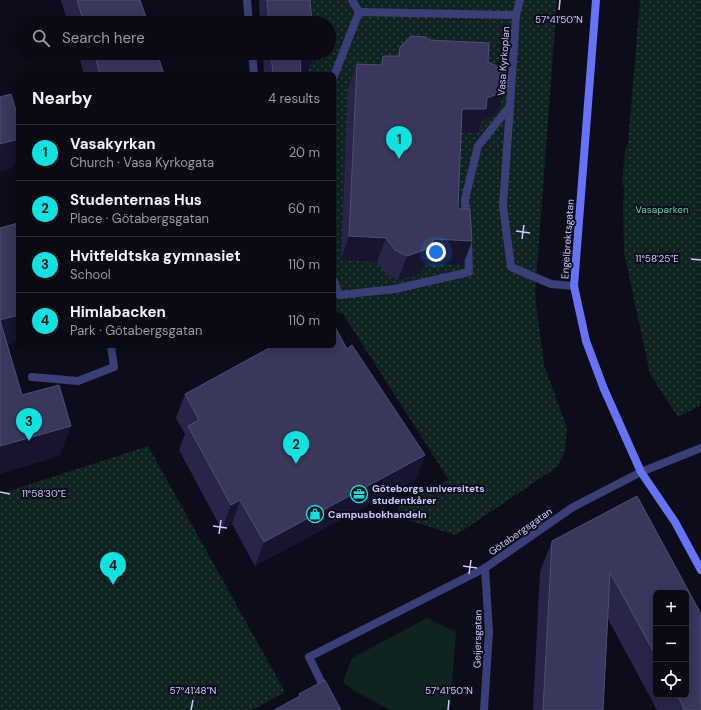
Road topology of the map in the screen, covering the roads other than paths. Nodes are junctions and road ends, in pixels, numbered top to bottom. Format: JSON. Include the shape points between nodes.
{"nodes":[{"id":1,"x":247,"y":0,"type":"edge"},
{"id":2,"x":352,"y":0,"type":"edge"},
{"id":3,"x":520,"y":0,"type":"edge"},
{"id":4,"x":596,"y":0,"type":"edge"},
{"id":5,"x":359,"y":12,"type":"junction"},
{"id":6,"x":248,"y":16,"type":"edge"},
{"id":7,"x":516,"y":16,"type":"junction"},
{"id":8,"x":253,"y":60,"type":"edge"},
{"id":9,"x":254,"y":72,"type":"edge"},
{"id":10,"x":336,"y":72,"type":"edge"},
{"id":11,"x":510,"y":106,"type":"junction"},
{"id":12,"x":574,"y":286,"type":"junction"},
{"id":13,"x":336,"y":287,"type":"edge"},
{"id":14,"x":111,"y":348,"type":"edge"},
{"id":15,"x":32,"y":378,"type":"dead end"},
{"id":16,"x":701,"y":448,"type":"edge"},
{"id":17,"x":641,"y":472,"type":"junction"},
{"id":18,"x":485,"y":568,"type":"junction"},
{"id":19,"x":701,"y":570,"type":"edge"},
{"id":20,"x":335,"y":710,"type":"edge"},
{"id":21,"x":484,"y":710,"type":"edge"}],
"edges":[{"from":1,"to":6,"type":"street"},
{"from":2,"to":5,"type":"street"},
{"from":3,"to":7,"type":"street"},
{"from":4,"to":12,"type":"street","name":"Engelbrektsgatan"},
{"from":5,"to":7,"type":"street","name":"Vasa Kyrkoplan"},
{"from":5,"to":10,"type":"street"},
{"from":7,"to":11,"type":"street","name":"Vasa Kyrkoplan"},
{"from":8,"to":9,"type":"street"},
{"from":11,"to":12,"type":"street","via":[[503,206],[511,267],[550,284]]},
{"from":11,"to":13,"type":"street","name":"Vasa Kyrkoplan","via":[[478,146],[465,199],[469,272],[395,289],[339,296]]},
{"from":12,"to":17,"type":"street","name":"Engelbrektsgatan","via":[[586,341]]},
{"from":14,"to":15,"type":"street","via":[[114,367],[78,381]]},
{"from":16,"to":17,"type":"street","name":"Götabergsgatan"},
{"from":17,"to":18,"type":"street","name":"Götabergsgatan","via":[[573,507]]},
{"from":17,"to":19,"type":"street","name":"Engelbrektsgatan","via":[[675,522]]},
{"from":18,"to":20,"type":"street","name":"Götabergsgatan","via":[[309,657]]},
{"from":18,"to":21,"type":"street","name":"Geijersgatan","via":[[489,632]]}]}
